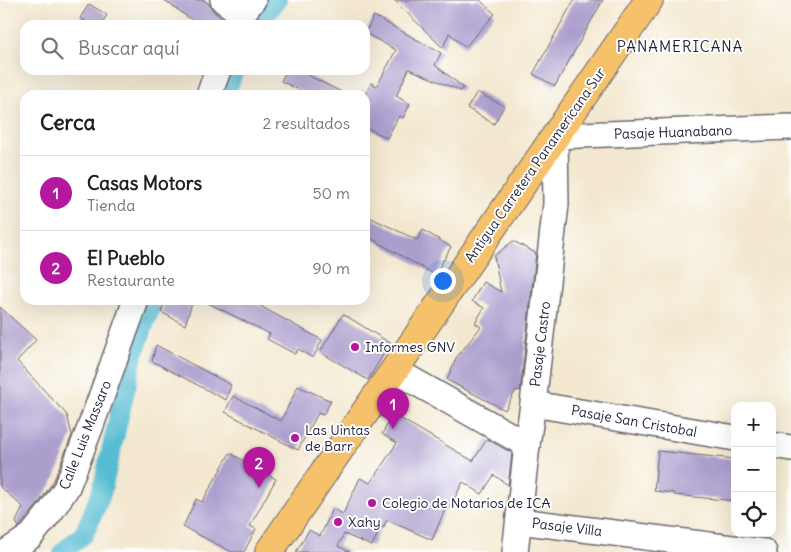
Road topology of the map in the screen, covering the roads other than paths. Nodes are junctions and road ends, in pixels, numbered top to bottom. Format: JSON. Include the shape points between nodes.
{"nodes":[{"id":1,"x":648,"y":0,"type":"edge"},
{"id":2,"x":216,"y":75,"type":"edge"},
{"id":3,"x":211,"y":90,"type":"edge"},
{"id":4,"x":791,"y":127,"type":"edge"},
{"id":5,"x":555,"y":136,"type":"junction"},
{"id":6,"x":134,"y":305,"type":"edge"},
{"id":7,"x":394,"y":370,"type":"junction"},
{"id":8,"x":533,"y":404,"type":"junction"},
{"id":9,"x":731,"y":437,"type":"edge"},
{"id":10,"x":776,"y":445,"type":"edge"},
{"id":11,"x":527,"y":446,"type":"junction"},
{"id":12,"x":791,"y":448,"type":"edge"},
{"id":13,"x":519,"y":521,"type":"junction"},
{"id":14,"x":33,"y":544,"type":"edge"},
{"id":15,"x":7,"y":552,"type":"edge"},
{"id":16,"x":269,"y":552,"type":"edge"},
{"id":17,"x":515,"y":552,"type":"edge"},
{"id":18,"x":764,"y":552,"type":"edge"}],
"edges":[{"from":1,"to":5,"type":"highway","name":"Antigua Carretera Panamericana Sur"},
{"from":2,"to":3,"type":"street"},
{"from":4,"to":5,"type":"street","name":"Pasaje Huanabano"},
{"from":5,"to":7,"type":"highway","name":"Antigua Carretera Panamericana Sur"},
{"from":5,"to":8,"type":"street","name":"Pasaje Castro","via":[[556,204]]},
{"from":6,"to":14,"type":"street","name":"Calle Luis Massaro","via":[[67,487]]},
{"from":7,"to":11,"type":"street"},
{"from":7,"to":16,"type":"highway","name":"Antigua Carretera Panamericana Sur"},
{"from":8,"to":9,"type":"street","name":"Pasaje San Cristobal"},
{"from":8,"to":11,"type":"street","name":"Pasaje Castro"},
{"from":10,"to":12,"type":"street"},
{"from":11,"to":13,"type":"street","name":"Pasaje Castro"},
{"from":13,"to":17,"type":"street","name":"Pasaje Castro"},
{"from":13,"to":18,"type":"street","name":"Pasaje Villa"},
{"from":14,"to":15,"type":"street","name":"Calle Luis Massaro"}]}
